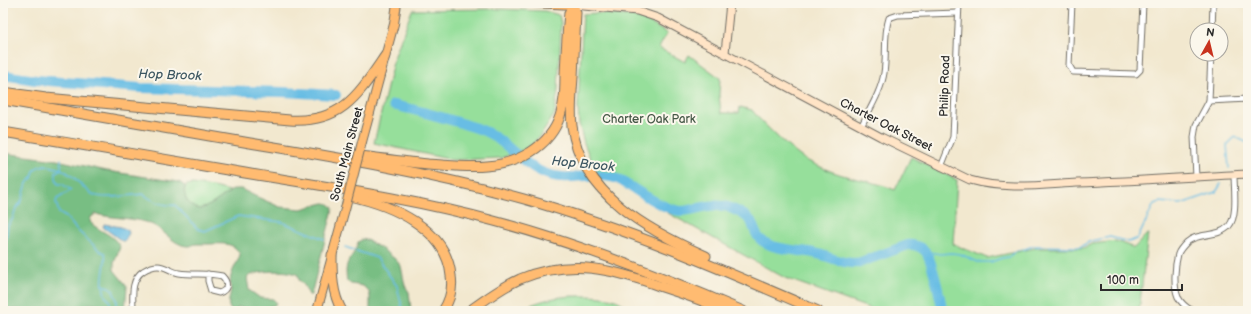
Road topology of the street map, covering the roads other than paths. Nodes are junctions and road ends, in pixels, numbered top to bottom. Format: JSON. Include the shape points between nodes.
{"nodes":[{"id":1,"x":398,"y":3,"type":"edge"},
{"id":2,"x":532,"y":3,"type":"edge"},
{"id":3,"x":730,"y":3,"type":"edge"},
{"id":4,"x":959,"y":3,"type":"edge"},
{"id":5,"x":1072,"y":3,"type":"edge"},
{"id":6,"x":1143,"y":3,"type":"edge"},
{"id":7,"x":1213,"y":3,"type":"edge"},
{"id":8,"x":573,"y":5,"type":"junction"},
{"id":9,"x":958,"y":13,"type":"junction"},
{"id":10,"x":1212,"y":22,"type":"edge"},
{"id":11,"x":725,"y":53,"type":"junction"},
{"id":12,"x":385,"y":56,"type":"junction"},
{"id":13,"x":1211,"y":62,"type":"edge"},
{"id":14,"x":3,"y":92,"type":"edge"},
{"id":15,"x":1248,"y":99,"type":"edge"},
{"id":16,"x":3,"y":100,"type":"edge"},
{"id":17,"x":1209,"y":101,"type":"junction"},
{"id":18,"x":861,"y":127,"type":"junction"},
{"id":19,"x":3,"y":132,"type":"edge"},
{"id":20,"x":295,"y":150,"type":"junction"},
{"id":21,"x":941,"y":167,"type":"junction"},
{"id":22,"x":1248,"y":174,"type":"edge"},
{"id":23,"x":1234,"y":175,"type":"junction"},
{"id":24,"x":1196,"y":177,"type":"junction"},
{"id":25,"x":295,"y":181,"type":"junction"},
{"id":26,"x":332,"y":255,"type":"junction"},
{"id":27,"x":208,"y":274,"type":"dead end"},
{"id":28,"x":778,"y":294,"type":"junction"},
{"id":29,"x":133,"y":311,"type":"edge"},
{"id":30,"x":317,"y":311,"type":"edge"},
{"id":31,"x":342,"y":311,"type":"edge"},
{"id":32,"x":443,"y":311,"type":"edge"},
{"id":33,"x":469,"y":311,"type":"edge"},
{"id":34,"x":727,"y":311,"type":"edge"},
{"id":35,"x":743,"y":311,"type":"edge"},
{"id":36,"x":817,"y":311,"type":"edge"},
{"id":37,"x":1193,"y":311,"type":"edge"}],
"edges":[{"from":1,"to":12,"type":"main road","name":"South Main Street"},
{"from":2,"to":8,"type":"main road","name":"Charter Oak Street"},
{"from":3,"to":11,"type":"main road"},
{"from":4,"to":9,"type":"street","name":"Philip Road"},
{"from":5,"to":6,"type":"street","via":[[1069,65],[1073,72],[1136,74],[1140,70]]},
{"from":7,"to":10,"type":"street"},
{"from":8,"to":11,"type":"main road","name":"Charter Oak Street","via":[[645,12]]},
{"from":8,"to":20,"type":"highway","via":[[568,13],[562,111],[550,134],[532,151],[492,166],[465,166]]},
{"from":8,"to":28,"type":"highway","via":[[576,13],[572,119],[575,141],[585,165],[597,184],[622,208],[650,228],[751,276]]},
{"from":9,"to":18,"type":"street","via":[[898,15],[889,18],[886,28],[884,73]]},
{"from":9,"to":21,"type":"street","name":"Philip Road","via":[[953,137]]},
{"from":11,"to":18,"type":"main road","name":"Charter Oak Street"},
{"from":12,"to":14,"type":"highway","via":[[352,101],[332,114],[311,120],[46,98]]},
{"from":12,"to":26,"type":"main road","name":"South Main Street","bridge":true},
{"from":13,"to":17,"type":"street"},
{"from":15,"to":17,"type":"street"},
{"from":16,"to":20,"type":"highway"},
{"from":17,"to":24,"type":"street","via":[[1196,125]]},
{"from":18,"to":21,"type":"main road","name":"Charter Oak Street"},
{"from":19,"to":25,"type":"highway"},
{"from":20,"to":28,"type":"highway","via":[[446,179],[549,206],[658,243]]},
{"from":21,"to":24,"type":"main road","name":"Charter Oak Street","via":[[970,180],[995,186]]},
{"from":22,"to":23,"type":"main road","name":"Charter Oak Street"},
{"from":23,"to":24,"type":"main road","name":"Charter Oak Street"},
{"from":23,"to":37,"type":"street","via":[[1234,214],[1229,226],[1218,233],[1187,241],[1178,253],[1175,284],[1178,297]]},
{"from":25,"to":32,"type":"highway","via":[[380,205],[403,215],[426,231],[442,248],[450,269],[451,291]]},
{"from":25,"to":35,"type":"highway","via":[[421,204],[521,228],[632,265]]},
{"from":26,"to":30,"type":"main road","name":"South Main Street"},
{"from":26,"to":31,"type":"highway","via":[[334,290]]},
{"from":27,"to":29,"type":"street","via":[[179,273],[158,266],[146,269],[134,281]]},
{"from":28,"to":36,"type":"highway"},
{"from":33,"to":34,"type":"highway","via":[[502,288],[522,278],[552,270],[583,267],[628,275]]}]}
